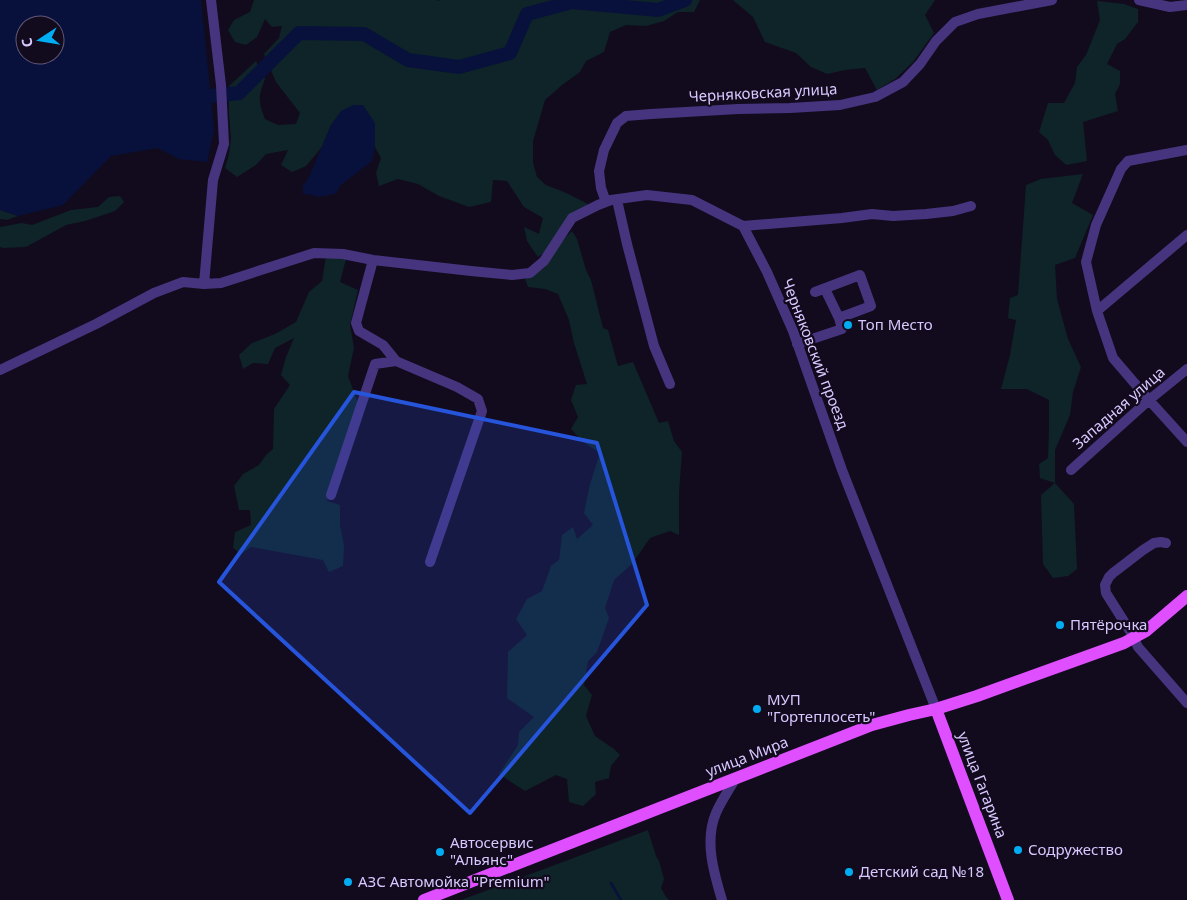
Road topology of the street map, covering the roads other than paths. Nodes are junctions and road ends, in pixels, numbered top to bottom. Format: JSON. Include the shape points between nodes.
{"nodes":[{"id":1,"x":211,"y":0,"type":"edge"},
{"id":2,"x":1052,"y":0,"type":"edge"},
{"id":3,"x":1139,"y":0,"type":"edge"},
{"id":4,"x":1187,"y":6,"type":"edge"},
{"id":5,"x":1187,"y":150,"type":"edge"},
{"id":6,"x":617,"y":200,"type":"junction"},
{"id":7,"x":606,"y":202,"type":"junction"},
{"id":8,"x":971,"y":206,"type":"dead end"},
{"id":9,"x":744,"y":226,"type":"junction"},
{"id":10,"x":1187,"y":234,"type":"edge"},
{"id":11,"x":373,"y":260,"type":"junction"},
{"id":12,"x":204,"y":284,"type":"junction"},
{"id":13,"x":825,"y":288,"type":"junction"},
{"id":14,"x":815,"y":292,"type":"dead end"},
{"id":15,"x":1097,"y":311,"type":"junction"},
{"id":16,"x":839,"y":318,"type":"junction"},
{"id":17,"x":797,"y":344,"type":"junction"},
{"id":18,"x":396,"y":361,"type":"junction"},
{"id":19,"x":1187,"y":369,"type":"edge"},
{"id":20,"x":0,"y":370,"type":"edge"},
{"id":21,"x":670,"y":384,"type":"dead end"},
{"id":22,"x":1149,"y":400,"type":"junction"},
{"id":23,"x":1187,"y":442,"type":"edge"},
{"id":24,"x":1071,"y":470,"type":"dead end"},
{"id":25,"x":331,"y":495,"type":"dead end"},
{"id":26,"x":1166,"y":543,"type":"dead end"},
{"id":27,"x":430,"y":562,"type":"dead end"},
{"id":28,"x":1187,"y":596,"type":"edge"},
{"id":29,"x":1134,"y":638,"type":"junction"},
{"id":30,"x":1187,"y":703,"type":"edge"},
{"id":31,"x":936,"y":709,"type":"junction"},
{"id":32,"x":735,"y":779,"type":"junction"},
{"id":33,"x":424,"y":900,"type":"edge"},
{"id":34,"x":722,"y":900,"type":"edge"},
{"id":35,"x":1008,"y":900,"type":"edge"}],
"edges":[{"from":1,"to":12,"type":"street","via":[[224,144],[213,180]]},
{"from":2,"to":7,"type":"street","name":"Черняковская улица","via":[[978,14],[955,22],[903,82],[876,97],[840,106],[626,116],[617,123],[604,150],[599,171]]},
{"from":3,"to":4,"type":"street","via":[[1170,7]]},
{"from":5,"to":15,"type":"street","via":[[1128,160],[1121,169],[1096,226],[1086,262]]},
{"from":6,"to":7,"type":"street"},
{"from":6,"to":9,"type":"street","via":[[647,195],[692,200]]},
{"from":6,"to":21,"type":"street","via":[[654,346]]},
{"from":7,"to":11,"type":"street","via":[[572,218],[544,261],[530,273],[512,275]]},
{"from":8,"to":9,"type":"street","via":[[926,214],[872,214]]},
{"from":9,"to":17,"type":"street","name":"Черняковский проезд"},
{"from":10,"to":15,"type":"street"},
{"from":11,"to":12,"type":"street","via":[[314,253],[221,283]]},
{"from":11,"to":18,"type":"street","via":[[356,323],[359,331],[383,345]]},
{"from":12,"to":20,"type":"street","via":[[183,282],[154,293]]},
{"from":13,"to":14,"type":"street"},
{"from":13,"to":16,"type":"street"},
{"from":13,"to":16,"type":"street","via":[[860,275],[871,306]]},
{"from":15,"to":22,"type":"street","via":[[1113,358]]},
{"from":16,"to":17,"type":"street","via":[[842,328]]},
{"from":17,"to":31,"type":"street","name":"Черняковский проезд","via":[[842,470]]},
{"from":18,"to":25,"type":"street","via":[[376,364]]},
{"from":18,"to":27,"type":"street","via":[[457,387],[478,400],[482,411]]},
{"from":19,"to":22,"type":"street","name":"Западная улица"},
{"from":22,"to":23,"type":"street"},
{"from":22,"to":24,"type":"street","name":"Западная улица"},
{"from":26,"to":29,"type":"street","via":[[1154,543],[1108,577],[1106,593]]},
{"from":28,"to":29,"type":"main road","name":"улица Мира"},
{"from":29,"to":30,"type":"street","via":[[1138,647]]},
{"from":29,"to":31,"type":"main road","name":"улица Мира"},
{"from":31,"to":32,"type":"main road","name":"улица Мира","via":[[872,725]]},
{"from":31,"to":35,"type":"main road","name":"улица Гагарина"},
{"from":32,"to":33,"type":"main road","name":"улица Мира"},
{"from":32,"to":34,"type":"street","via":[[716,813],[711,833],[711,855]]}]}
